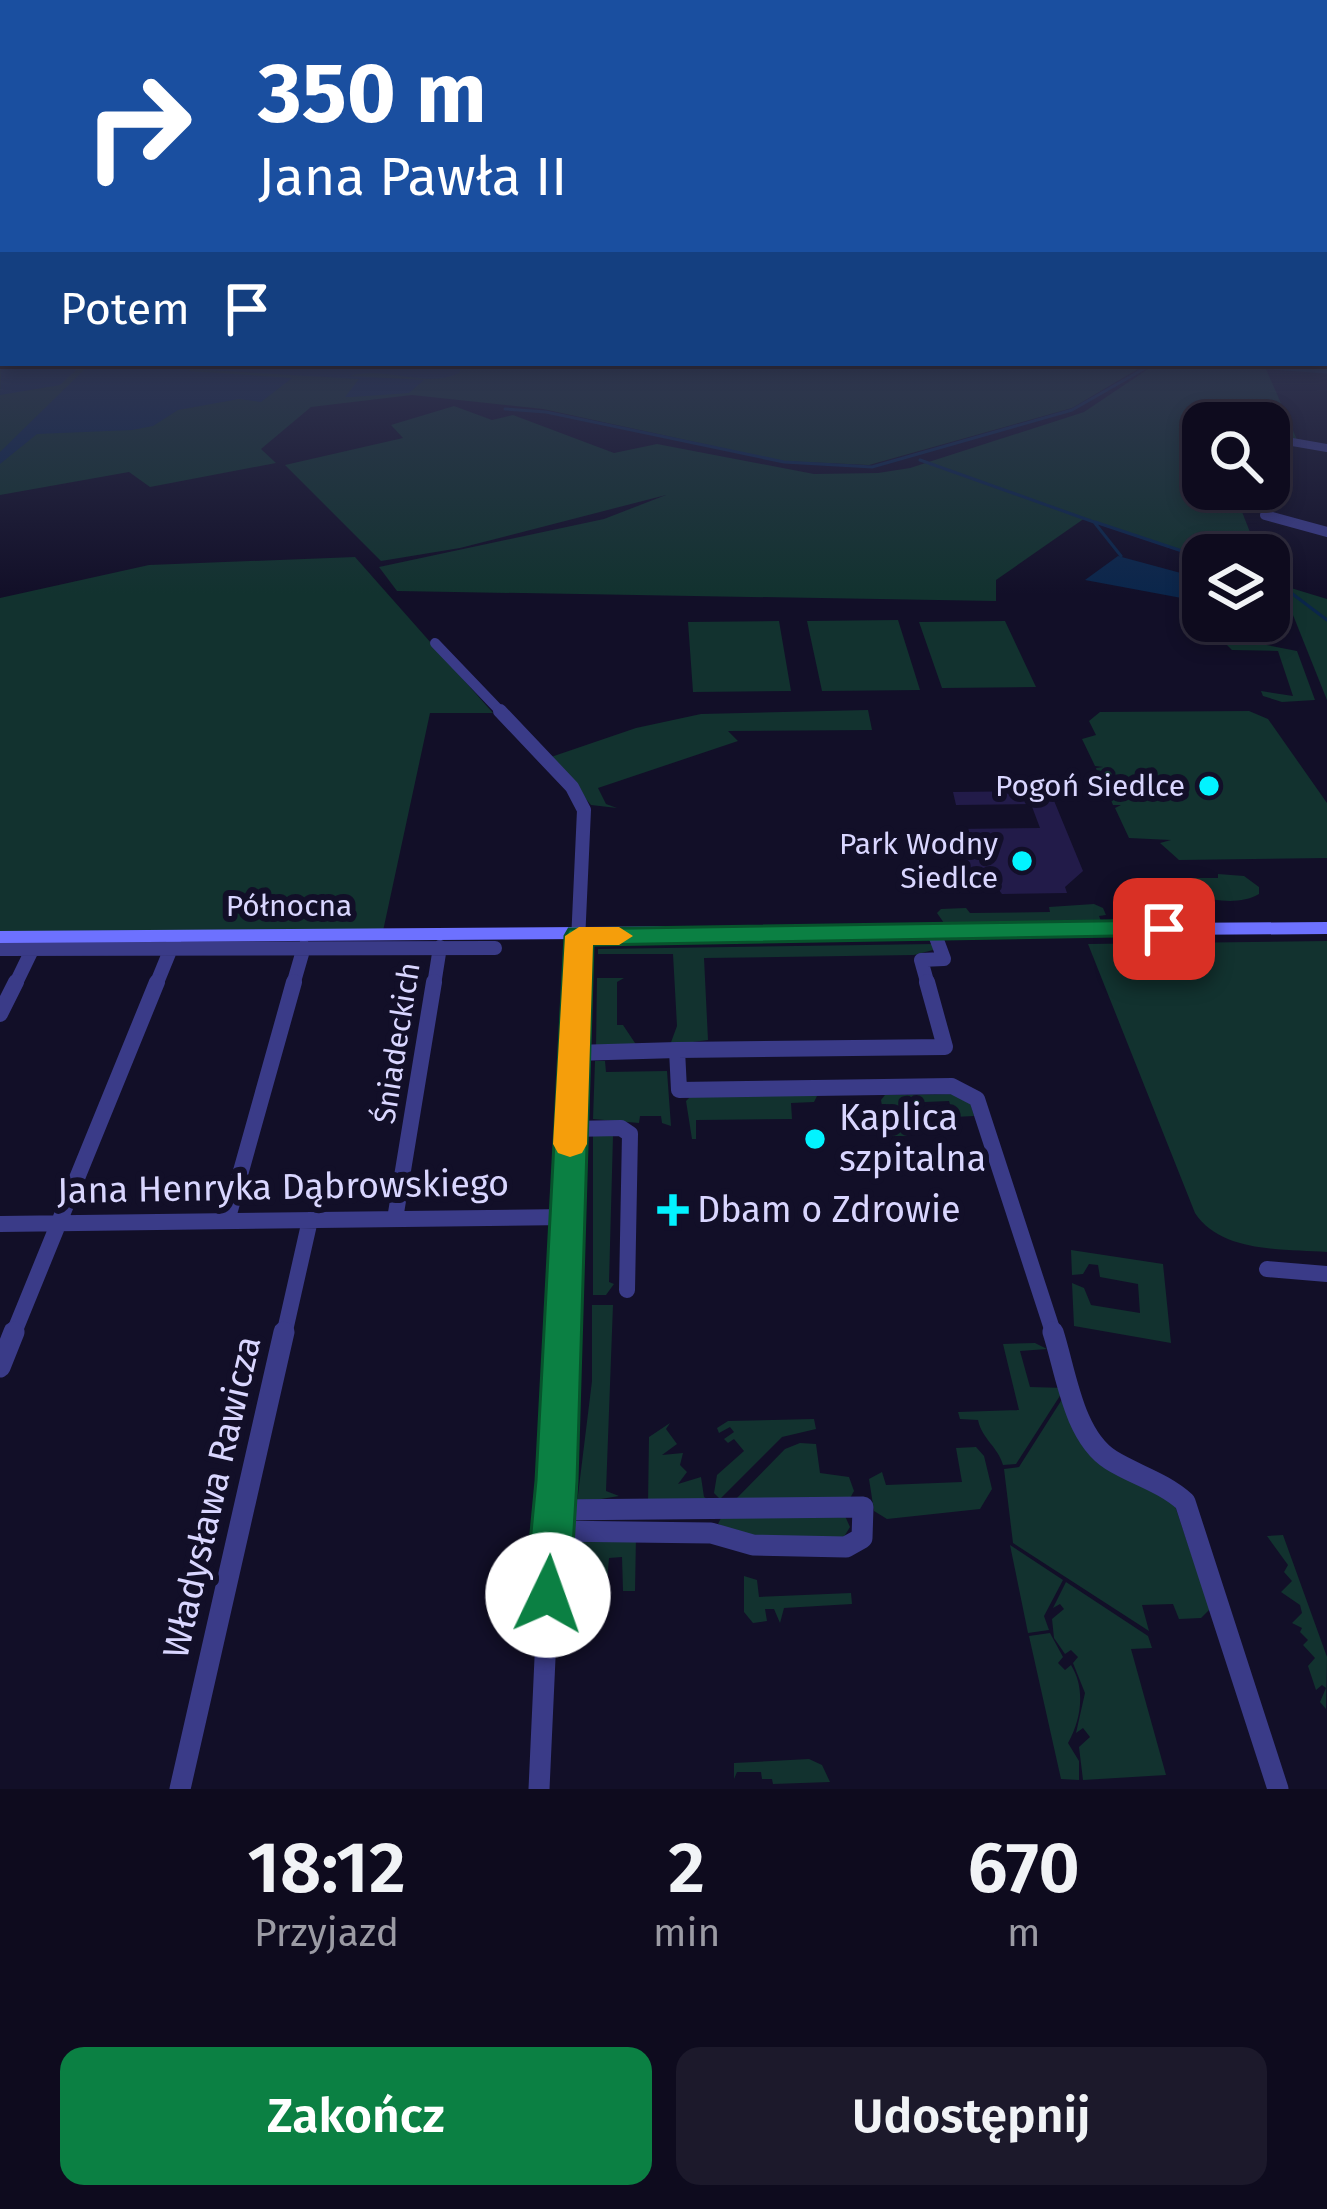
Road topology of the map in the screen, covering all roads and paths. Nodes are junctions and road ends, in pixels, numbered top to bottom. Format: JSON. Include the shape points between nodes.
{"nodes":[{"id":1,"x":1290,"y":442,"type":"edge"},
{"id":2,"x":1327,"y":448,"type":"edge"},
{"id":3,"x":1265,"y":515,"type":"dead end"},
{"id":4,"x":1327,"y":532,"type":"edge"},
{"id":5,"x":434,"y":643,"type":"dead end"},
{"id":6,"x":1327,"y":928,"type":"edge"},
{"id":7,"x":934,"y":932,"type":"junction"},
{"id":8,"x":579,"y":936,"type":"junction"},
{"id":9,"x":0,"y":937,"type":"edge"},
{"id":10,"x":173,"y":942,"type":"junction"},
{"id":11,"x":304,"y":947,"type":"junction"},
{"id":12,"x":440,"y":947,"type":"junction"},
{"id":13,"x":33,"y":948,"type":"junction"},
{"id":14,"x":495,"y":948,"type":"dead end"},
{"id":15,"x":0,"y":949,"type":"edge"},
{"id":16,"x":0,"y":1014,"type":"edge"},
{"id":17,"x":676,"y":1050,"type":"junction"},
{"id":18,"x":574,"y":1052,"type":"junction"},
{"id":19,"x":570,"y":1129,"type":"junction"},
{"id":20,"x":568,"y":1217,"type":"junction"},
{"id":21,"x":395,"y":1219,"type":"junction"},
{"id":22,"x":310,"y":1220,"type":"junction"},
{"id":23,"x":227,"y":1221,"type":"junction"},
{"id":24,"x":59,"y":1223,"type":"junction"},
{"id":25,"x":0,"y":1224,"type":"edge"},
{"id":26,"x":1268,"y":1269,"type":"dead end"},
{"id":27,"x":1327,"y":1274,"type":"edge"},
{"id":28,"x":627,"y":1290,"type":"dead end"},
{"id":29,"x":0,"y":1367,"type":"edge"},
{"id":30,"x":552,"y":1520,"type":"junction"},
{"id":31,"x":180,"y":1789,"type":"edge"},
{"id":32,"x":539,"y":1789,"type":"edge"},
{"id":33,"x":1278,"y":1789,"type":"edge"}],
"edges":[{"from":1,"to":2,"type":"street"},
{"from":3,"to":4,"type":"street"},
{"from":5,"to":8,"type":"street","via":[[582,803]]},
{"from":6,"to":7,"type":"main road","name":"Północna"},
{"from":7,"to":8,"type":"main road","name":"Północna"},
{"from":7,"to":17,"type":"street","via":[[944,958],[921,960],[945,1047]]},
{"from":8,"to":10,"type":"main road","name":"Północna"},
{"from":8,"to":18,"type":"street"},
{"from":9,"to":10,"type":"main road","name":"Północna"},
{"from":10,"to":11,"type":"street","name":"Północna"},
{"from":10,"to":13,"type":"street","name":"Północna"},
{"from":10,"to":24,"type":"street"},
{"from":11,"to":12,"type":"street","name":"Północna"},
{"from":11,"to":23,"type":"street"},
{"from":12,"to":14,"type":"street","name":"Północna"},
{"from":12,"to":21,"type":"street","name":"Śniadeckich"},
{"from":13,"to":15,"type":"street","name":"Północna"},
{"from":13,"to":16,"type":"street"},
{"from":17,"to":18,"type":"street"},
{"from":17,"to":33,"type":"street","via":[[679,1090],[952,1086],[977,1099],[1087,1438],[1110,1462],[1161,1482],[1185,1502]]},
{"from":18,"to":19,"type":"street"},
{"from":19,"to":20,"type":"street"},
{"from":19,"to":28,"type":"street","via":[[630,1134]]},
{"from":20,"to":21,"type":"street","name":"Jana Henryka Dąbrowskiego"},
{"from":20,"to":30,"type":"street"},
{"from":21,"to":22,"type":"street","name":"Jana Henryka Dąbrowskiego"},
{"from":22,"to":23,"type":"street","name":"Jana Henryka Dąbrowskiego"},
{"from":22,"to":31,"type":"street","name":"Władysława Rawicza"},
{"from":23,"to":24,"type":"street","name":"Jana Henryka Dąbrowskiego"},
{"from":24,"to":25,"type":"street","name":"Jana Henryka Dąbrowskiego"},
{"from":24,"to":29,"type":"street"},
{"from":26,"to":27,"type":"street"},
{"from":30,"to":30,"type":"street","via":[[711,1533],[753,1545],[846,1546],[862,1538],[866,1521],[863,1507]]},
{"from":30,"to":32,"type":"street"}]}
